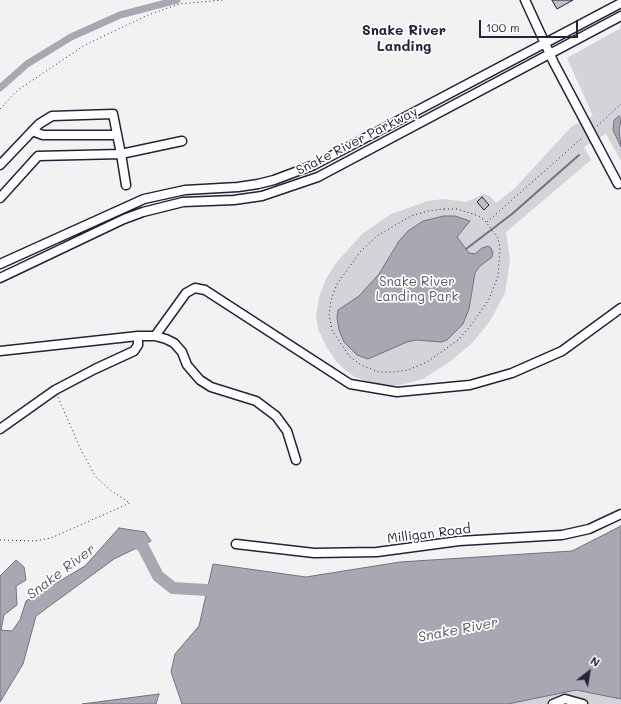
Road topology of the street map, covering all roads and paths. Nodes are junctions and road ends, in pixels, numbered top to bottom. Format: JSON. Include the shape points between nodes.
{"nodes":[{"id":1,"x":223,"y":0,"type":"edge"},
{"id":2,"x":525,"y":0,"type":"edge"},
{"id":3,"x":621,"y":3,"type":"edge"},
{"id":4,"x":621,"y":16,"type":"edge"},
{"id":5,"x":545,"y":43,"type":"junction"},
{"id":6,"x":550,"y":54,"type":"junction"},
{"id":7,"x":621,"y":104,"type":"edge"},
{"id":8,"x":0,"y":109,"type":"edge"},
{"id":9,"x":32,"y":131,"type":"junction"},
{"id":10,"x":590,"y":132,"type":"junction"},
{"id":11,"x":117,"y":135,"type":"junction"},
{"id":12,"x":182,"y":141,"type":"dead end"},
{"id":13,"x":121,"y":154,"type":"junction"},
{"id":14,"x":0,"y":165,"type":"edge"},
{"id":15,"x":618,"y":184,"type":"dead end"},
{"id":16,"x":126,"y":185,"type":"dead end"},
{"id":17,"x":1,"y":196,"type":"edge"},
{"id":18,"x":486,"y":222,"type":"junction"},
{"id":19,"x":0,"y":264,"type":"edge"},
{"id":20,"x":0,"y":278,"type":"edge"},
{"id":21,"x":621,"y":308,"type":"edge"},
{"id":22,"x":138,"y":336,"type":"junction"},
{"id":23,"x":155,"y":336,"type":"junction"},
{"id":24,"x":0,"y":351,"type":"edge"},
{"id":25,"x":55,"y":390,"type":"junction"},
{"id":26,"x":0,"y":429,"type":"edge"},
{"id":27,"x":296,"y":460,"type":"dead end"},
{"id":28,"x":621,"y":514,"type":"edge"},
{"id":29,"x":0,"y":540,"type":"edge"},
{"id":30,"x":236,"y":544,"type":"dead end"},
{"id":31,"x":553,"y":704,"type":"edge"},
{"id":32,"x":583,"y":704,"type":"edge"}],
"edges":[{"from":1,"to":8,"type":"path","via":[[179,4],[148,15],[85,45],[18,90]]},
{"from":2,"to":5,"type":"street"},
{"from":3,"to":5,"type":"street","name":"Snake River Parkway"},
{"from":4,"to":6,"type":"street","name":"Snake River Parkway"},
{"from":5,"to":6,"type":"street"},
{"from":5,"to":19,"type":"street","name":"Snake River Parkway","via":[[302,170],[258,184],[185,190],[144,199]]},
{"from":6,"to":10,"type":"street"},
{"from":6,"to":20,"type":"street","name":"Snake River Parkway","via":[[318,178],[262,196],[183,202],[143,212]]},
{"from":7,"to":10,"type":"path"},
{"from":9,"to":11,"type":"street","via":[[43,135]]},
{"from":9,"to":11,"type":"street","via":[[52,116],[113,114]]},
{"from":9,"to":14,"type":"street"},
{"from":10,"to":15,"type":"street"},
{"from":10,"to":18,"type":"path"},
{"from":11,"to":13,"type":"street"},
{"from":12,"to":13,"type":"street"},
{"from":13,"to":16,"type":"street"},
{"from":13,"to":17,"type":"street","via":[[38,156]]},
{"from":18,"to":18,"type":"path","via":[[479,216],[457,209],[428,211],[394,225],[361,251],[337,284],[329,315],[332,330],[349,356],[361,365],[378,372],[408,370],[427,362],[447,348],[472,324],[493,290],[498,276],[498,238]]},
{"from":21,"to":23,"type":"street","via":[[562,351],[512,373],[470,385],[397,392],[350,384],[205,290],[195,288],[186,293]]},
{"from":22,"to":23,"type":"street"},
{"from":22,"to":24,"type":"street"},
{"from":22,"to":25,"type":"street","via":[[138,345],[134,351]]},
{"from":23,"to":27,"type":"street","via":[[174,343],[200,380],[212,387],[256,401],[276,416],[287,431]]},
{"from":25,"to":26,"type":"street"},
{"from":25,"to":29,"type":"path","via":[[95,476],[130,503],[51,538],[34,541]]},
{"from":28,"to":30,"type":"street","name":"Milligan Road","via":[[589,529],[562,535],[459,541],[377,552],[314,553]]},
{"from":31,"to":32,"type":"street","via":[[565,699]]}]}
